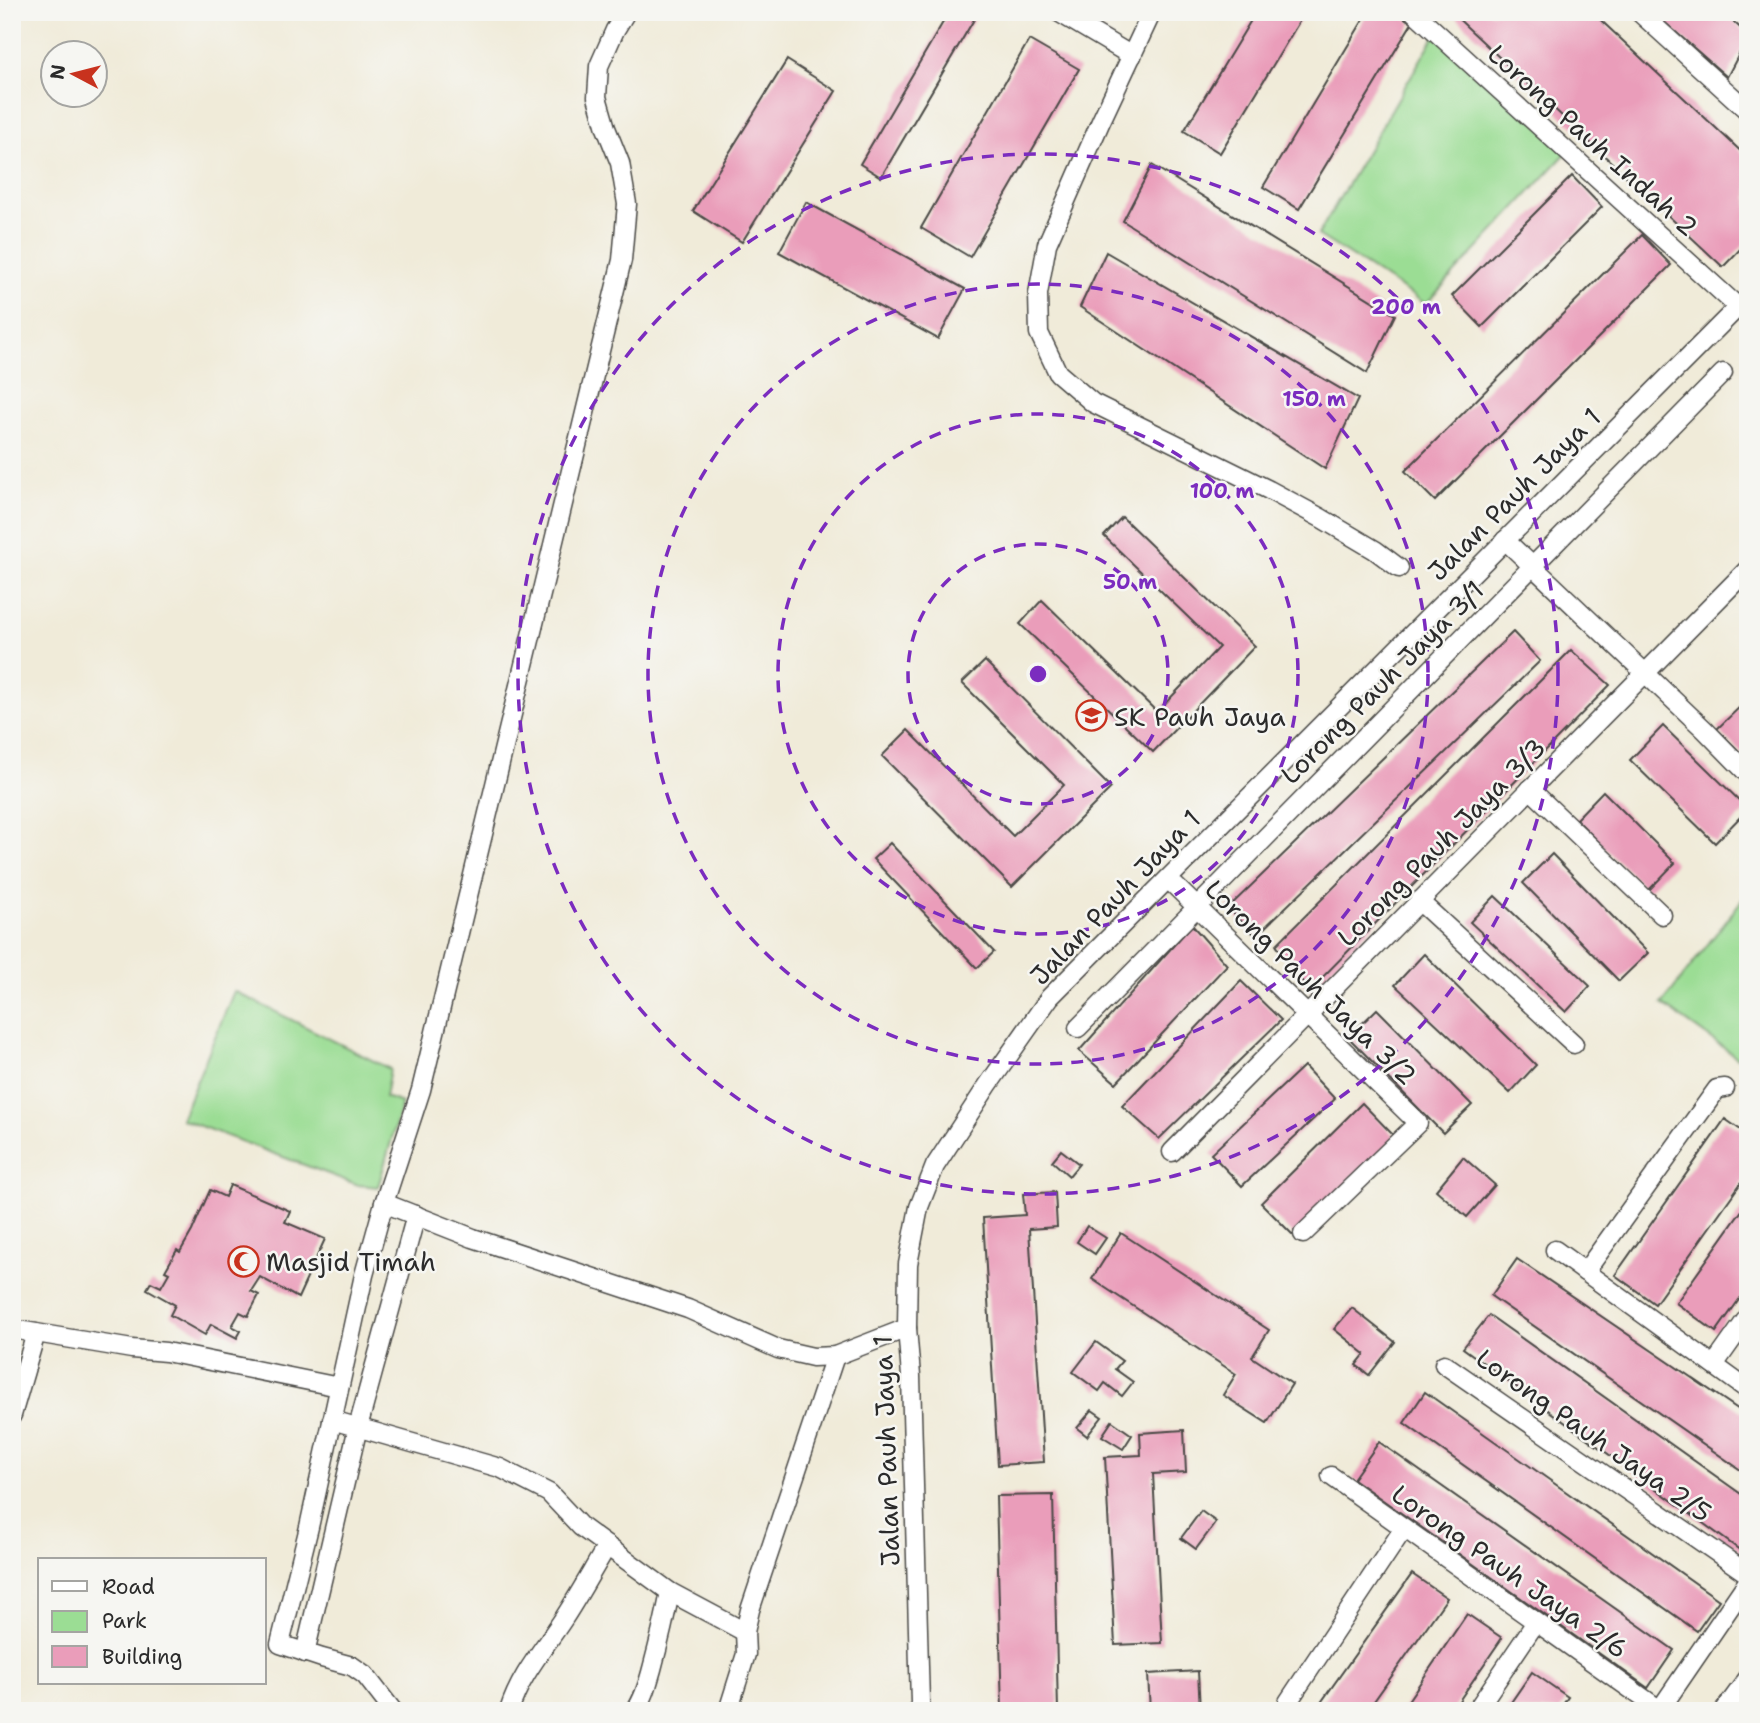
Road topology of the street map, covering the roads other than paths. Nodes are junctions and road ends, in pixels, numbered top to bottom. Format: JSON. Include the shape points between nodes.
{"nodes":[{"id":1,"x":626,"y":12,"type":"edge"},
{"id":2,"x":1058,"y":12,"type":"edge"},
{"id":3,"x":1152,"y":12,"type":"edge"},
{"id":4,"x":1414,"y":12,"type":"edge"},
{"id":5,"x":1639,"y":12,"type":"edge"},
{"id":6,"x":1132,"y":56,"type":"junction"},
{"id":7,"x":1748,"y":111,"type":"edge"},
{"id":8,"x":1743,"y":303,"type":"edge"},
{"id":9,"x":1723,"y":373,"type":"dead end"},
{"id":10,"x":1505,"y":540,"type":"junction"},
{"id":11,"x":1532,"y":567,"type":"junction"},
{"id":12,"x":1399,"y":568,"type":"dead end"},
{"id":13,"x":1748,"y":569,"type":"edge"},
{"id":14,"x":1645,"y":674,"type":"junction"},
{"id":15,"x":1748,"y":774,"type":"edge"},
{"id":16,"x":1530,"y":789,"type":"junction"},
{"id":17,"x":1168,"y":879,"type":"junction"},
{"id":18,"x":1419,"y":901,"type":"junction"},
{"id":19,"x":1196,"y":907,"type":"junction"},
{"id":20,"x":1662,"y":915,"type":"dead end"},
{"id":21,"x":1307,"y":1015,"type":"junction"},
{"id":22,"x":1077,"y":1028,"type":"dead end"},
{"id":23,"x":1574,"y":1044,"type":"dead end"},
{"id":24,"x":1725,"y":1088,"type":"dead end"},
{"id":25,"x":1172,"y":1152,"type":"dead end"},
{"id":26,"x":384,"y":1203,"type":"junction"},
{"id":27,"x":416,"y":1215,"type":"junction"},
{"id":28,"x":1304,"y":1234,"type":"dead end"},
{"id":29,"x":1555,"y":1250,"type":"dead end"},
{"id":30,"x":1585,"y":1272,"type":"junction"},
{"id":31,"x":1748,"y":1317,"type":"edge"},
{"id":32,"x":907,"y":1328,"type":"junction"},
{"id":33,"x":12,"y":1329,"type":"edge"},
{"id":34,"x":36,"y":1332,"type":"junction"},
{"id":35,"x":835,"y":1356,"type":"junction"},
{"id":36,"x":1444,"y":1364,"type":"dead end"},
{"id":37,"x":1714,"y":1365,"type":"junction"},
{"id":38,"x":339,"y":1387,"type":"junction"},
{"id":39,"x":1748,"y":1390,"type":"edge"},
{"id":40,"x":12,"y":1415,"type":"edge"},
{"id":41,"x":332,"y":1420,"type":"junction"},
{"id":42,"x":358,"y":1427,"type":"junction"},
{"id":43,"x":1331,"y":1476,"type":"dead end"},
{"id":44,"x":1404,"y":1528,"type":"junction"},
{"id":45,"x":607,"y":1546,"type":"junction"},
{"id":46,"x":1748,"y":1574,"type":"edge"},
{"id":47,"x":1748,"y":1580,"type":"edge"},
{"id":48,"x":670,"y":1592,"type":"junction"},
{"id":49,"x":1536,"y":1622,"type":"junction"},
{"id":50,"x":745,"y":1632,"type":"junction"},
{"id":51,"x":305,"y":1653,"type":"junction"},
{"id":52,"x":1748,"y":1678,"type":"edge"},
{"id":53,"x":1288,"y":1702,"type":"dead end"},
{"id":54,"x":1659,"y":1710,"type":"edge"},
{"id":55,"x":393,"y":1711,"type":"edge"},
{"id":56,"x":509,"y":1711,"type":"edge"},
{"id":57,"x":635,"y":1711,"type":"edge"},
{"id":58,"x":728,"y":1711,"type":"edge"},
{"id":59,"x":922,"y":1711,"type":"edge"},
{"id":60,"x":1476,"y":1711,"type":"edge"},
{"id":61,"x":1724,"y":1711,"type":"edge"}],
"edges":[{"from":1,"to":26,"type":"street","via":[[599,66],[597,97],[620,163],[627,204],[622,260],[421,1090]]},
{"from":2,"to":6,"type":"street"},
{"from":3,"to":6,"type":"street"},
{"from":4,"to":8,"type":"street","name":"Lorong Pauh Indah 2"},
{"from":5,"to":7,"type":"street"},
{"from":6,"to":12,"type":"street","via":[[1047,244],[1038,294],[1039,333],[1058,373],[1093,402],[1300,506]]},
{"from":8,"to":10,"type":"street","name":"Jalan Pauh Jaya 1"},
{"from":9,"to":11,"type":"street","name":"Lorong Pauh Jaya 3/1"},
{"from":10,"to":11,"type":"street"},
{"from":10,"to":17,"type":"street","name":"Jalan Pauh Jaya 1"},
{"from":11,"to":14,"type":"street"},
{"from":11,"to":19,"type":"street","name":"Lorong Pauh Jaya 3/1"},
{"from":13,"to":14,"type":"street","name":"Lorong Pauh Jaya 3/3"},
{"from":14,"to":15,"type":"street"},
{"from":14,"to":16,"type":"street","name":"Lorong Pauh Jaya 3/3"},
{"from":16,"to":18,"type":"street","name":"Lorong Pauh Jaya 3/3"},
{"from":16,"to":20,"type":"street"},
{"from":17,"to":19,"type":"street","name":"Lorong Pauh Jaya 3/2"},
{"from":17,"to":32,"type":"street","name":"Jalan Pauh Jaya 1","via":[[1050,997],[935,1166],[919,1207],[908,1264]]},
{"from":18,"to":21,"type":"street","name":"Lorong Pauh Jaya 3/3"},
{"from":18,"to":23,"type":"street"},
{"from":19,"to":21,"type":"street","name":"Lorong Pauh Jaya 3/2"},
{"from":19,"to":22,"type":"street","name":"Lorong Pauh Jaya 3/1"},
{"from":21,"to":25,"type":"street","name":"Lorong Pauh Jaya 3/3"},
{"from":21,"to":28,"type":"street","name":"Lorong Pauh Jaya 3/2","via":[[1418,1123]]},
{"from":24,"to":30,"type":"street","via":[[1717,1089]]},
{"from":26,"to":27,"type":"street"},
{"from":26,"to":38,"type":"street"},
{"from":27,"to":35,"type":"street","via":[[688,1309],[778,1349],[813,1357]]},
{"from":27,"to":42,"type":"street"},
{"from":29,"to":30,"type":"street"},
{"from":30,"to":37,"type":"street"},
{"from":31,"to":37,"type":"street"},
{"from":32,"to":35,"type":"street"},
{"from":32,"to":59,"type":"street","name":"Jalan Pauh Jaya 1"},
{"from":33,"to":34,"type":"street"},
{"from":34,"to":38,"type":"street","via":[[166,1352]]},
{"from":34,"to":40,"type":"street"},
{"from":35,"to":50,"type":"street"},
{"from":36,"to":46,"type":"street","name":"Lorong Pauh Jaya 2/5"},
{"from":37,"to":39,"type":"street"},
{"from":38,"to":41,"type":"street"},
{"from":41,"to":42,"type":"street"},
{"from":41,"to":51,"type":"street","via":[[280,1644]]},
{"from":42,"to":45,"type":"street","via":[[500,1468],[549,1493],[581,1527]]},
{"from":42,"to":51,"type":"street"},
{"from":43,"to":44,"type":"street","name":"Lorong Pauh Jaya 2/6"},
{"from":44,"to":49,"type":"street","name":"Lorong Pauh Jaya 2/6"},
{"from":44,"to":53,"type":"street"},
{"from":45,"to":48,"type":"street"},
{"from":45,"to":56,"type":"street","via":[[530,1665]]},
{"from":47,"to":54,"type":"street"},
{"from":48,"to":50,"type":"street"},
{"from":48,"to":57,"type":"street","via":[[654,1662]]},
{"from":49,"to":54,"type":"street","name":"Lorong Pauh Jaya 2/6"},
{"from":49,"to":60,"type":"street"},
{"from":50,"to":58,"type":"street","via":[[746,1654]]},
{"from":51,"to":55,"type":"street","via":[[352,1666],[365,1675]]},
{"from":52,"to":61,"type":"street"}]}
